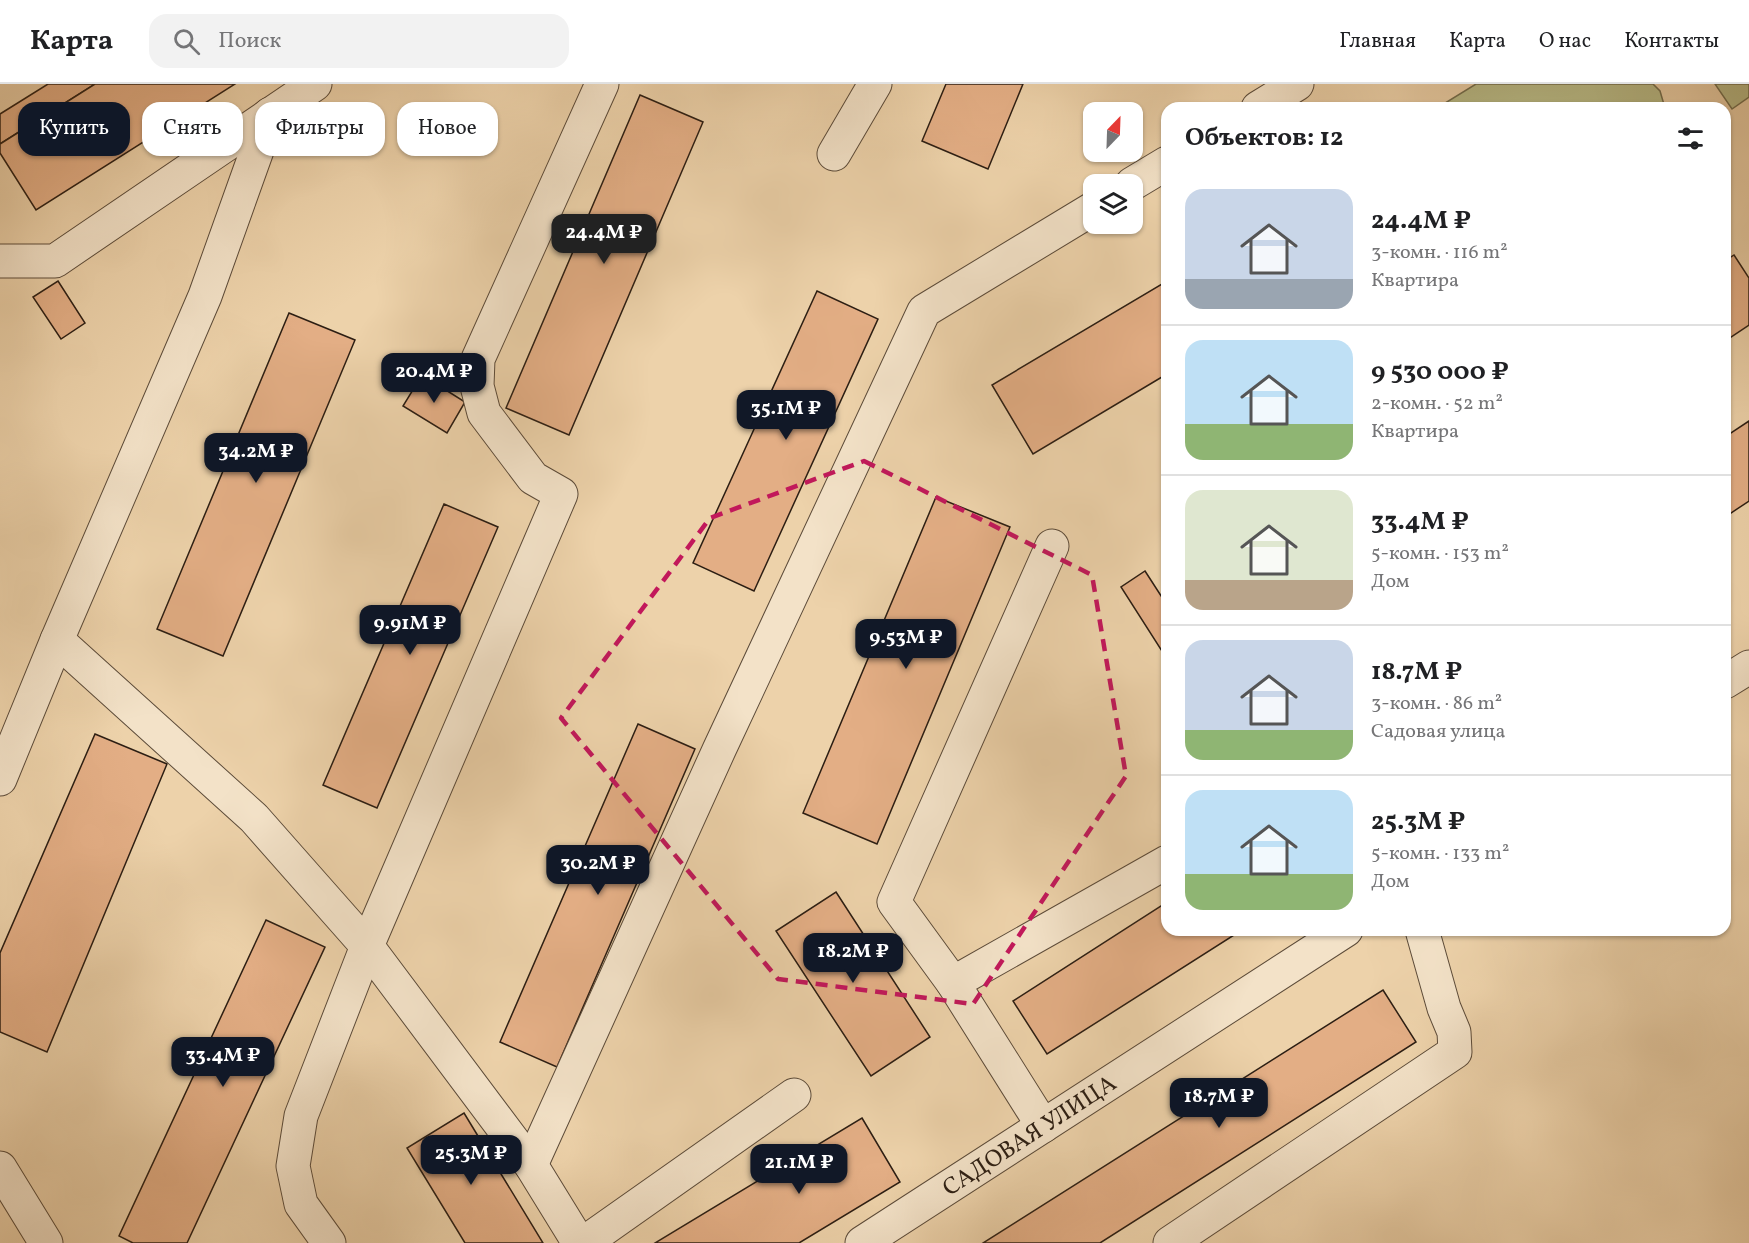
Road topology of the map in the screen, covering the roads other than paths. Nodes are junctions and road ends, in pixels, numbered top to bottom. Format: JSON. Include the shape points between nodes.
{"nodes":[{"id":1,"x":315,"y":84,"type":"edge"},
{"id":2,"x":602,"y":84,"type":"edge"},
{"id":3,"x":875,"y":84,"type":"edge"},
{"id":4,"x":1297,"y":84,"type":"edge"},
{"id":5,"x":288,"y":102,"type":"edge"},
{"id":6,"x":1268,"y":102,"type":"edge"},
{"id":7,"x":255,"y":124,"type":"edge"},
{"id":8,"x":834,"y":154,"type":"dead end"},
{"id":9,"x":255,"y":156,"type":"edge"},
{"id":10,"x":1161,"y":167,"type":"edge"},
{"id":11,"x":1143,"y":177,"type":"edge"},
{"id":12,"x":1083,"y":215,"type":"edge"},
{"id":13,"x":0,"y":261,"type":"edge"},
{"id":14,"x":1052,"y":546,"type":"dead end"},
{"id":15,"x":57,"y":640,"type":"junction"},
{"id":16,"x":1749,"y":667,"type":"edge"},
{"id":17,"x":1731,"y":678,"type":"edge"},
{"id":18,"x":0,"y":779,"type":"edge"},
{"id":19,"x":1161,"y":865,"type":"edge"},
{"id":20,"x":1337,"y":936,"type":"edge"},
{"id":21,"x":1424,"y":936,"type":"edge"},
{"id":22,"x":366,"y":946,"type":"junction"},
{"id":23,"x":953,"y":984,"type":"junction"},
{"id":24,"x":794,"y":1095,"type":"dead end"},
{"id":25,"x":1043,"y":1126,"type":"junction"},
{"id":26,"x":531,"y":1165,"type":"junction"},
{"id":27,"x":0,"y":1168,"type":"edge"},
{"id":28,"x":46,"y":1243,"type":"edge"},
{"id":29,"x":329,"y":1243,"type":"edge"},
{"id":30,"x":579,"y":1243,"type":"edge"},
{"id":31,"x":584,"y":1243,"type":"edge"},
{"id":32,"x":862,"y":1243,"type":"edge"},
{"id":33,"x":1170,"y":1243,"type":"edge"}],
"edges":[{"from":1,"to":5,"type":"street"},
{"from":2,"to":22,"type":"street","via":[[478,359],[477,386],[484,413],[533,478],[561,494]]},
{"from":3,"to":8,"type":"street"},
{"from":4,"to":6,"type":"street"},
{"from":7,"to":13,"type":"street","via":[[55,261]]},
{"from":9,"to":15,"type":"street","via":[[205,296]]},
{"from":10,"to":11,"type":"street"},
{"from":12,"to":26,"type":"street","via":[[924,311],[718,750]]},
{"from":14,"to":23,"type":"street","via":[[894,902]]},
{"from":15,"to":18,"type":"street"},
{"from":15,"to":22,"type":"street","via":[[254,818]]},
{"from":16,"to":17,"type":"street"},
{"from":19,"to":23,"type":"street"},
{"from":20,"to":25,"type":"street","name":"САДОВАЯ УЛИЦА"},
{"from":21,"to":33,"type":"street","via":[[1454,1032],[1455,1052]]},
{"from":22,"to":26,"type":"street"},
{"from":22,"to":29,"type":"street","via":[[301,1116],[293,1166],[301,1204]]},
{"from":23,"to":25,"type":"street"},
{"from":24,"to":31,"type":"street"},
{"from":25,"to":32,"type":"street","name":"САДОВАЯ УЛИЦА"},
{"from":26,"to":30,"type":"street"},
{"from":27,"to":28,"type":"street"}]}
